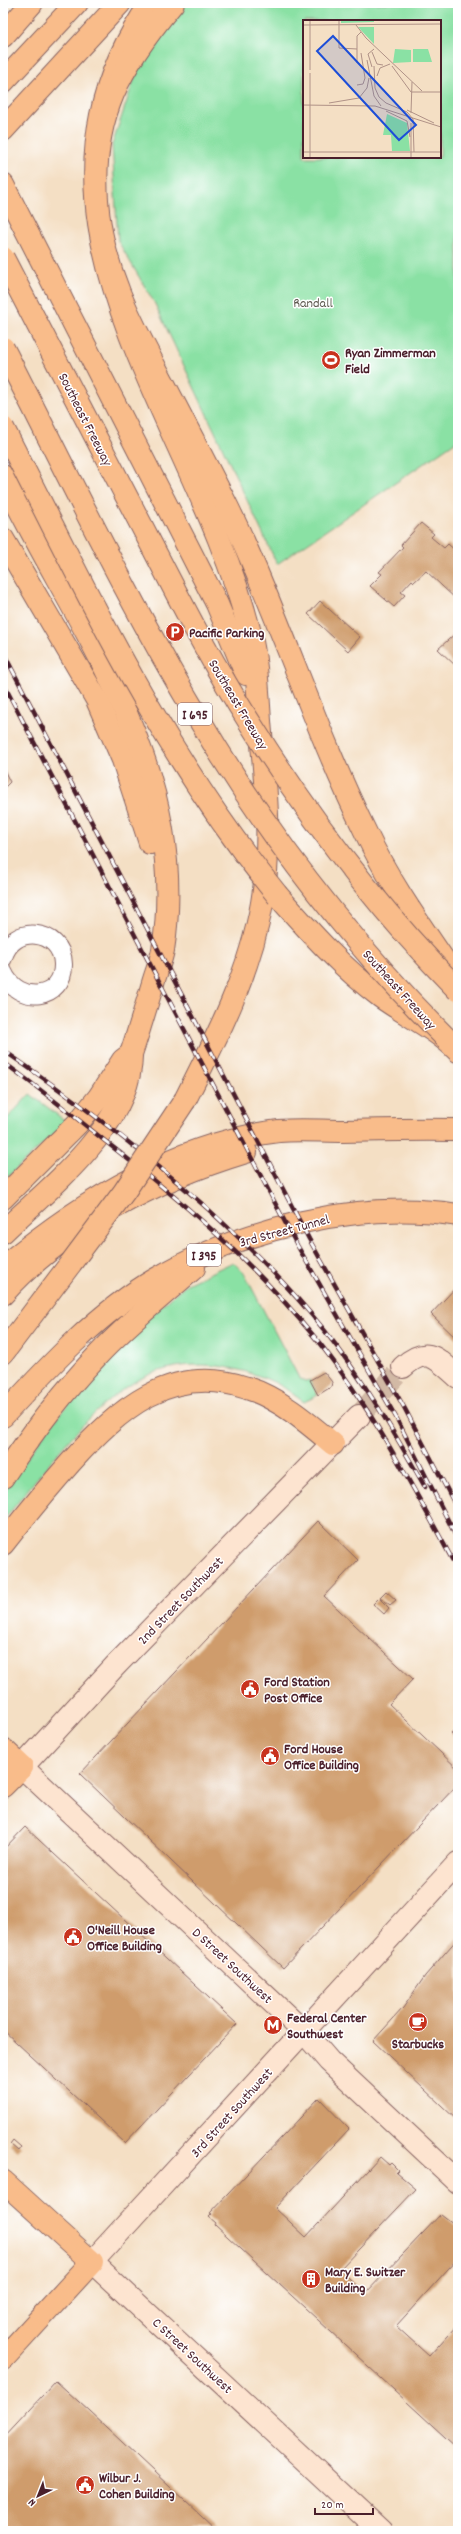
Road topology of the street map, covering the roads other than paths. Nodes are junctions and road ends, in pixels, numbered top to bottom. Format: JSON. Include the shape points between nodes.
{"nodes":[{"id":1,"x":32,"y":3,"type":"edge"},
{"id":2,"x":77,"y":3,"type":"edge"},
{"id":3,"x":120,"y":3,"type":"edge"},
{"id":4,"x":151,"y":3,"type":"edge"},
{"id":5,"x":173,"y":3,"type":"edge"},
{"id":6,"x":3,"y":36,"type":"edge"},
{"id":7,"x":3,"y":82,"type":"edge"},
{"id":8,"x":82,"y":120,"type":"dead end"},
{"id":9,"x":3,"y":130,"type":"edge"},
{"id":10,"x":3,"y":185,"type":"edge"},
{"id":11,"x":3,"y":258,"type":"edge"},
{"id":12,"x":99,"y":308,"type":"dead end"},
{"id":13,"x":3,"y":348,"type":"edge"},
{"id":14,"x":3,"y":428,"type":"edge"},
{"id":15,"x":6,"y":481,"type":"edge"},
{"id":16,"x":3,"y":539,"type":"edge"},
{"id":17,"x":243,"y":638,"type":"junction"},
{"id":18,"x":8,"y":936,"type":"edge"},
{"id":19,"x":163,"y":951,"type":"junction"},
{"id":20,"x":3,"y":958,"type":"edge"},
{"id":21,"x":3,"y":972,"type":"edge"},
{"id":22,"x":458,"y":981,"type":"edge"},
{"id":23,"x":458,"y":990,"type":"edge"},
{"id":24,"x":453,"y":1046,"type":"edge"},
{"id":25,"x":131,"y":1054,"type":"junction"},
{"id":26,"x":458,"y":1130,"type":"edge"},
{"id":27,"x":342,"y":1131,"type":"junction"},
{"id":28,"x":3,"y":1198,"type":"edge"},
{"id":29,"x":458,"y":1215,"type":"edge"},
{"id":30,"x":3,"y":1232,"type":"edge"},
{"id":31,"x":214,"y":1250,"type":"junction"},
{"id":32,"x":71,"y":1264,"type":"junction"},
{"id":33,"x":3,"y":1267,"type":"edge"},
{"id":34,"x":3,"y":1294,"type":"edge"},
{"id":35,"x":3,"y":1337,"type":"edge"},
{"id":36,"x":3,"y":1353,"type":"edge"},
{"id":37,"x":412,"y":1361,"type":"tunnel mouth"},
{"id":38,"x":458,"y":1377,"type":"edge"},
{"id":39,"x":3,"y":1416,"type":"edge"},
{"id":40,"x":359,"y":1416,"type":"tunnel mouth"},
{"id":41,"x":333,"y":1444,"type":"junction"},
{"id":42,"x":3,"y":1477,"type":"edge"},
{"id":43,"x":3,"y":1544,"type":"edge"},
{"id":44,"x":3,"y":1749,"type":"edge"},
{"id":45,"x":22,"y":1767,"type":"junction"},
{"id":46,"x":3,"y":1786,"type":"edge"},
{"id":47,"x":458,"y":1863,"type":"edge"},
{"id":48,"x":304,"y":2032,"type":"junction"},
{"id":49,"x":3,"y":2180,"type":"edge"},
{"id":50,"x":458,"y":2182,"type":"edge"},
{"id":51,"x":92,"y":2262,"type":"junction"},
{"id":52,"x":3,"y":2359,"type":"edge"},
{"id":53,"x":381,"y":2531,"type":"edge"}],
"edges":[{"from":1,"to":6,"type":"main road"},
{"from":2,"to":7,"type":"main road"},
{"from":3,"to":9,"type":"main road"},
{"from":4,"to":8,"type":"main road","via":[[128,30],[104,66]]},
{"from":5,"to":22,"type":"main road","via":[[135,51],[117,83],[100,134],[96,173],[97,200],[109,268],[133,324],[228,509],[254,566],[367,836],[400,893]]},
{"from":10,"to":17,"type":"main road","via":[[131,432]]},
{"from":11,"to":23,"type":"main road","name":"Southeast Freeway","bridge":true,"via":[[197,632],[250,724],[355,872],[418,948]]},
{"from":12,"to":17,"type":"main road","via":[[214,537]]},
{"from":13,"to":24,"type":"main road","name":"Southeast Freeway","number":"I 695","bridge":true,"via":[[145,624],[218,750],[257,810],[326,902],[391,980]]},
{"from":14,"to":24,"type":"main road","bridge":true,"via":[[140,695],[176,756],[220,822],[278,896],[331,953],[379,995]]},
{"from":15,"to":19,"type":"main road","via":[[123,702],[143,753],[157,810],[167,885]]},
{"from":16,"to":19,"type":"main road","via":[[97,700],[123,760],[143,816],[155,866]]},
{"from":17,"to":32,"type":"main road","bridge":true,"via":[[260,717],[267,811],[262,903],[241,978],[222,1027],[185,1100],[124,1192]]},
{"from":18,"to":20,"type":"street"},
{"from":18,"to":21,"type":"street","via":[[34,934],[52,941],[60,949],[62,974],[56,985],[48,991],[28,994],[14,989]]},
{"from":19,"to":25,"type":"main road"},
{"from":25,"to":28,"type":"main road","via":[[123,1060],[99,1097],[77,1124]]},
{"from":25,"to":30,"type":"main road","via":[[132,1072],[125,1094],[102,1130],[79,1158]]},
{"from":26,"to":27,"type":"main road"},
{"from":27,"to":33,"type":"main road","via":[[280,1131],[238,1140],[168,1163],[62,1220]]},
{"from":27,"to":34,"type":"main road","via":[[283,1140],[246,1151],[130,1199],[53,1249]]},
{"from":29,"to":31,"type":"main road","name":"3rd Street Tunnel","number":"I 395","via":[[413,1211],[349,1213],[294,1225]]},
{"from":31,"to":39,"type":"main road","name":"3rd Street Tunnel","number":"I 395","via":[[155,1279],[127,1299],[72,1345]]},
{"from":31,"to":42,"type":"main road","via":[[97,1356],[43,1419]]},
{"from":32,"to":35,"type":"main road"},
{"from":32,"to":36,"type":"main road"},
{"from":37,"to":38,"type":"street","via":[[428,1354]]},
{"from":40,"to":41,"type":"street","name":"2nd Street Southwest"},
{"from":41,"to":43,"type":"main road","via":[[287,1408],[248,1388],[209,1380],[167,1387],[136,1402],[106,1425],[53,1483]]},
{"from":41,"to":45,"type":"street","name":"2nd Street Southwest","via":[[115,1666]]},
{"from":44,"to":45,"type":"main road"},
{"from":45,"to":46,"type":"main road","name":"2nd Street Southwest"},
{"from":45,"to":48,"type":"street","name":"D Street Southwest"},
{"from":47,"to":48,"type":"street","name":"3rd Street Southwest"},
{"from":48,"to":50,"type":"street","name":"D Street Southwest","via":[[329,2061]]},
{"from":48,"to":51,"type":"street","name":"3rd Street Southwest"},
{"from":49,"to":51,"type":"main road","name":"C Street Southwest"},
{"from":51,"to":52,"type":"main road","name":"3rd Street Southwest"},
{"from":51,"to":53,"type":"street","name":"C Street Southwest"}]}
